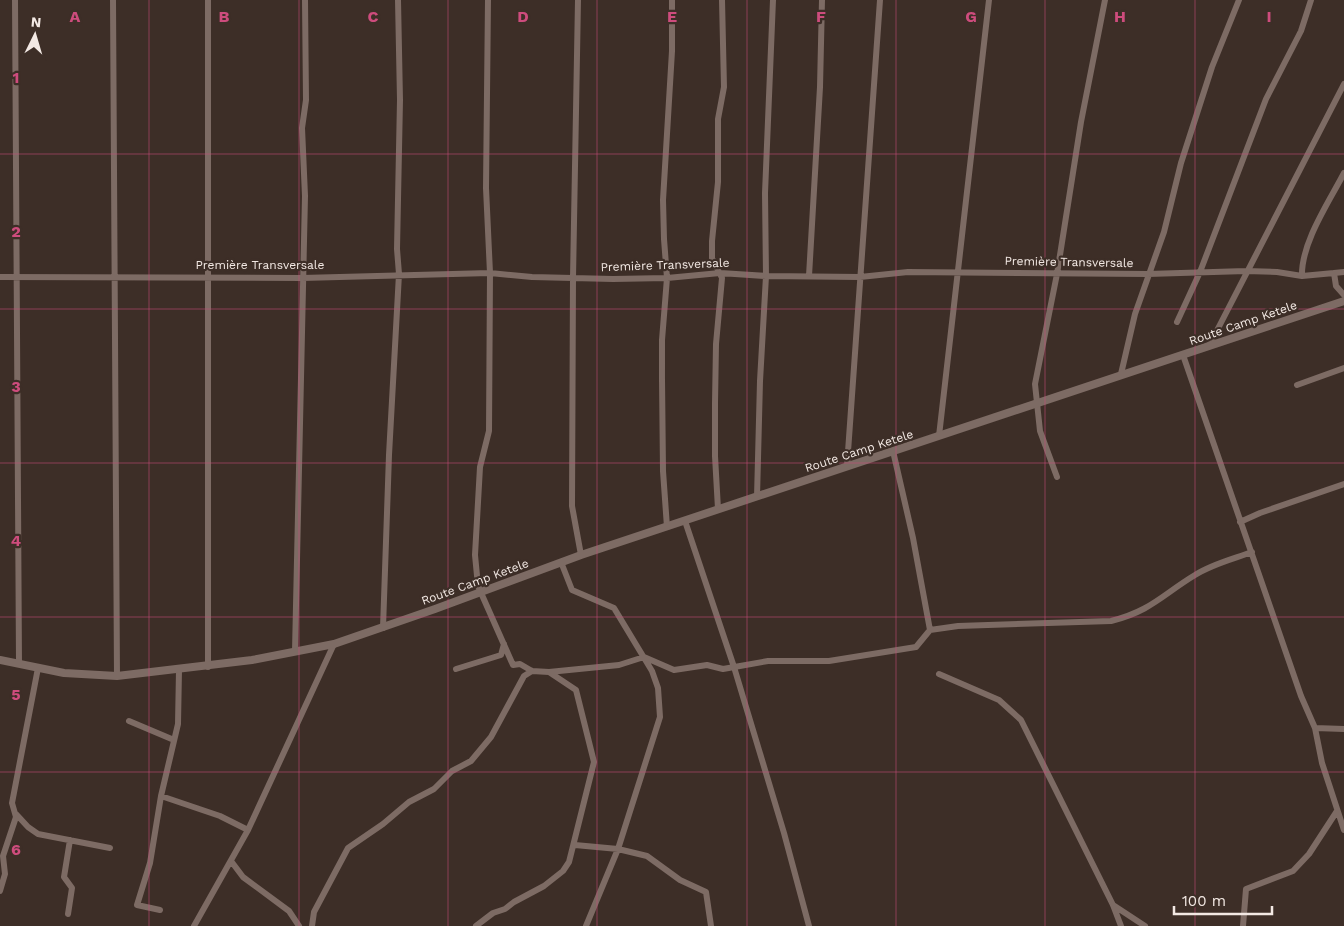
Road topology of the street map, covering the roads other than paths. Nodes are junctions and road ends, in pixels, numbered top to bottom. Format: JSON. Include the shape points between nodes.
{"nodes":[{"id":1,"x":15,"y":0,"type":"edge"},
{"id":2,"x":113,"y":0,"type":"edge"},
{"id":3,"x":208,"y":0,"type":"edge"},
{"id":4,"x":305,"y":0,"type":"edge"},
{"id":5,"x":398,"y":0,"type":"edge"},
{"id":6,"x":488,"y":0,"type":"edge"},
{"id":7,"x":578,"y":0,"type":"edge"},
{"id":8,"x":672,"y":0,"type":"edge"},
{"id":9,"x":722,"y":0,"type":"edge"},
{"id":10,"x":773,"y":0,"type":"edge"},
{"id":11,"x":822,"y":0,"type":"edge"},
{"id":12,"x":880,"y":0,"type":"edge"},
{"id":13,"x":989,"y":0,"type":"edge"},
{"id":14,"x":1105,"y":0,"type":"edge"},
{"id":15,"x":1239,"y":0,"type":"edge"},
{"id":16,"x":1312,"y":0,"type":"edge"},
{"id":17,"x":1344,"y":84,"type":"edge"},
{"id":18,"x":1344,"y":173,"type":"edge"},
{"id":19,"x":1246,"y":271,"type":"junction"},
{"id":20,"x":490,"y":272,"type":"junction"},
{"id":21,"x":1200,"y":272,"type":"junction"},
{"id":22,"x":1344,"y":272,"type":"edge"},
{"id":23,"x":720,"y":273,"type":"junction"},
{"id":24,"x":956,"y":273,"type":"junction"},
{"id":25,"x":1334,"y":273,"type":"junction"},
{"id":26,"x":400,"y":274,"type":"junction"},
{"id":27,"x":1057,"y":274,"type":"junction"},
{"id":28,"x":1148,"y":274,"type":"junction"},
{"id":29,"x":208,"y":276,"type":"junction"},
{"id":30,"x":766,"y":276,"type":"junction"},
{"id":31,"x":809,"y":276,"type":"junction"},
{"id":32,"x":1302,"y":276,"type":"junction"},
{"id":33,"x":0,"y":277,"type":"edge"},
{"id":34,"x":17,"y":277,"type":"junction"},
{"id":35,"x":115,"y":277,"type":"junction"},
{"id":36,"x":860,"y":277,"type":"junction"},
{"id":37,"x":302,"y":278,"type":"junction"},
{"id":38,"x":573,"y":278,"type":"junction"},
{"id":39,"x":667,"y":278,"type":"junction"},
{"id":40,"x":1344,"y":295,"type":"edge"},
{"id":41,"x":1344,"y":301,"type":"edge"},
{"id":42,"x":1177,"y":322,"type":"dead end"},
{"id":43,"x":1209,"y":346,"type":"junction"},
{"id":44,"x":1184,"y":355,"type":"junction"},
{"id":45,"x":1344,"y":368,"type":"edge"},
{"id":46,"x":1121,"y":374,"type":"junction"},
{"id":47,"x":1297,"y":385,"type":"dead end"},
{"id":48,"x":1035,"y":403,"type":"junction"},
{"id":49,"x":939,"y":436,"type":"junction"},
{"id":50,"x":893,"y":451,"type":"junction"},
{"id":51,"x":847,"y":466,"type":"junction"},
{"id":52,"x":1057,"y":477,"type":"dead end"},
{"id":53,"x":1344,"y":484,"type":"edge"},
{"id":54,"x":757,"y":497,"type":"junction"},
{"id":55,"x":718,"y":510,"type":"junction"},
{"id":56,"x":685,"y":521,"type":"junction"},
{"id":57,"x":1240,"y":522,"type":"junction"},
{"id":58,"x":667,"y":527,"type":"junction"},
{"id":59,"x":1252,"y":552,"type":"junction"},
{"id":60,"x":581,"y":555,"type":"junction"},
{"id":61,"x":560,"y":562,"type":"junction"},
{"id":62,"x":480,"y":592,"type":"junction"},
{"id":63,"x":383,"y":628,"type":"junction"},
{"id":64,"x":930,"y":630,"type":"junction"},
{"id":65,"x":504,"y":643,"type":"junction"},
{"id":66,"x":334,"y":644,"type":"junction"},
{"id":67,"x":295,"y":651,"type":"junction"},
{"id":68,"x":644,"y":657,"type":"junction"},
{"id":69,"x":0,"y":660,"type":"edge"},
{"id":70,"x":19,"y":663,"type":"junction"},
{"id":71,"x":208,"y":666,"type":"junction"},
{"id":72,"x":734,"y":667,"type":"junction"},
{"id":73,"x":38,"y":668,"type":"junction"},
{"id":74,"x":456,"y":669,"type":"dead end"},
{"id":75,"x":179,"y":670,"type":"junction"},
{"id":76,"x":532,"y":671,"type":"junction"},
{"id":77,"x":549,"y":672,"type":"junction"},
{"id":78,"x":939,"y":674,"type":"dead end"},
{"id":79,"x":118,"y":676,"type":"junction"},
{"id":80,"x":128,"y":721,"type":"dead end"},
{"id":81,"x":1315,"y":728,"type":"junction"},
{"id":82,"x":1344,"y":729,"type":"edge"},
{"id":83,"x":174,"y":740,"type":"junction"},
{"id":84,"x":161,"y":796,"type":"junction"},
{"id":85,"x":1337,"y":812,"type":"junction"},
{"id":86,"x":16,"y":814,"type":"junction"},
{"id":87,"x":248,"y":830,"type":"junction"},
{"id":88,"x":1344,"y":830,"type":"edge"},
{"id":89,"x":70,"y":840,"type":"junction"},
{"id":90,"x":3,"y":845,"type":"edge"},
{"id":91,"x":575,"y":845,"type":"junction"},
{"id":92,"x":110,"y":848,"type":"dead end"},
{"id":93,"x":618,"y":849,"type":"junction"},
{"id":94,"x":231,"y":861,"type":"junction"},
{"id":95,"x":0,"y":891,"type":"edge"},
{"id":96,"x":1113,"y":905,"type":"junction"},
{"id":97,"x":160,"y":910,"type":"dead end"},
{"id":98,"x":68,"y":914,"type":"dead end"},
{"id":99,"x":194,"y":926,"type":"edge"},
{"id":100,"x":299,"y":926,"type":"edge"},
{"id":101,"x":312,"y":926,"type":"edge"},
{"id":102,"x":476,"y":926,"type":"edge"},
{"id":103,"x":586,"y":926,"type":"edge"},
{"id":104,"x":711,"y":926,"type":"edge"},
{"id":105,"x":808,"y":926,"type":"edge"},
{"id":106,"x":1121,"y":926,"type":"edge"},
{"id":107,"x":1146,"y":926,"type":"edge"},
{"id":108,"x":1242,"y":926,"type":"edge"}],
"edges":[{"from":1,"to":34,"type":"street"},
{"from":2,"to":35,"type":"street"},
{"from":3,"to":29,"type":"street"},
{"from":4,"to":37,"type":"street"},
{"from":5,"to":26,"type":"street","via":[[397,249]]},
{"from":6,"to":20,"type":"street","via":[[486,188]]},
{"from":7,"to":38,"type":"street"},
{"from":8,"to":39,"type":"street","via":[[664,200]]},
{"from":9,"to":23,"type":"street","via":[[724,87],[718,118],[718,182],[712,241],[712,258]]},
{"from":10,"to":30,"type":"street","via":[[765,192]]},
{"from":11,"to":31,"type":"street"},
{"from":12,"to":36,"type":"street"},
{"from":13,"to":24,"type":"street"},
{"from":14,"to":27,"type":"street","via":[[1081,122]]},
{"from":15,"to":28,"type":"street","via":[[1212,67],[1181,164],[1164,232]]},
{"from":16,"to":21,"type":"street","via":[[1301,31],[1266,99]]},
{"from":17,"to":19,"type":"street"},
{"from":18,"to":32,"type":"street","via":[[1307,246]]},
{"from":19,"to":21,"type":"street","name":"Première Transversale"},
{"from":19,"to":32,"type":"street","name":"Première Transversale"},
{"from":19,"to":43,"type":"street"},
{"from":20,"to":26,"type":"street","name":"Première Transversale"},
{"from":20,"to":38,"type":"street","name":"Première Transversale"},
{"from":20,"to":62,"type":"street","via":[[489,431],[480,467],[475,555]]},
{"from":21,"to":28,"type":"street","name":"Première Transversale"},
{"from":21,"to":42,"type":"street"},
{"from":22,"to":25,"type":"street","name":"Première Transversale"},
{"from":23,"to":30,"type":"street","name":"Première Transversale"},
{"from":23,"to":39,"type":"street","name":"Première Transversale"},
{"from":23,"to":55,"type":"street","via":[[715,447]]},
{"from":24,"to":27,"type":"street","name":"Première Transversale"},
{"from":24,"to":36,"type":"street","name":"Première Transversale","via":[[908,272]]},
{"from":24,"to":49,"type":"street"},
{"from":25,"to":32,"type":"street","name":"Première Transversale"},
{"from":25,"to":40,"type":"street","via":[[1336,286]]},
{"from":26,"to":37,"type":"street","name":"Première Transversale"},
{"from":26,"to":63,"type":"street"},
{"from":27,"to":28,"type":"street","name":"Première Transversale"},
{"from":27,"to":48,"type":"street","via":[[1035,384]]},
{"from":28,"to":46,"type":"street","via":[[1134,314]]},
{"from":29,"to":35,"type":"street","name":"Première Transversale"},
{"from":29,"to":37,"type":"street","name":"Première Transversale"},
{"from":29,"to":71,"type":"street"},
{"from":30,"to":31,"type":"street","name":"Première Transversale"},
{"from":30,"to":54,"type":"street"},
{"from":31,"to":36,"type":"street","name":"Première Transversale"},
{"from":33,"to":34,"type":"street","name":"Première Transversale"},
{"from":34,"to":35,"type":"street","name":"Première Transversale"},
{"from":34,"to":70,"type":"street"},
{"from":35,"to":79,"type":"street"},
{"from":36,"to":51,"type":"street"},
{"from":37,"to":67,"type":"street"},
{"from":38,"to":39,"type":"street","name":"Première Transversale"},
{"from":38,"to":60,"type":"street","via":[[572,506]]},
{"from":39,"to":58,"type":"street","via":[[662,369]]},
{"from":41,"to":43,"type":"street","name":"Route Camp Ketele"},
{"from":43,"to":44,"type":"street","name":"Route Camp Ketele"},
{"from":44,"to":46,"type":"street","name":"Route Camp Ketele"},
{"from":44,"to":57,"type":"street"},
{"from":45,"to":47,"type":"street"},
{"from":46,"to":48,"type":"street","name":"Route Camp Ketele"},
{"from":48,"to":49,"type":"street","name":"Route Camp Ketele"},
{"from":48,"to":52,"type":"street","via":[[1040,431]]},
{"from":49,"to":50,"type":"street","name":"Route Camp Ketele"},
{"from":50,"to":51,"type":"street","name":"Route Camp Ketele"},
{"from":50,"to":64,"type":"street"},
{"from":51,"to":54,"type":"street","name":"Route Camp Ketele"},
{"from":53,"to":57,"type":"street"},
{"from":54,"to":55,"type":"street","name":"Route Camp Ketele"},
{"from":55,"to":56,"type":"street","name":"Route Camp Ketele"},
{"from":56,"to":58,"type":"street","name":"Route Camp Ketele"},
{"from":56,"to":72,"type":"street"},
{"from":57,"to":59,"type":"street"},
{"from":58,"to":60,"type":"street","name":"Route Camp Ketele"},
{"from":59,"to":64,"type":"street","via":[[1207,568],[1154,605],[1111,621],[958,626]]},
{"from":59,"to":81,"type":"street"},
{"from":60,"to":61,"type":"street","name":"Route Camp Ketele"},
{"from":61,"to":62,"type":"street","name":"Route Camp Ketele"},
{"from":61,"to":68,"type":"street","via":[[570,587],[612,606]]},
{"from":62,"to":63,"type":"street","name":"Route Camp Ketele"},
{"from":62,"to":65,"type":"street"},
{"from":63,"to":66,"type":"street","name":"Route Camp Ketele"},
{"from":64,"to":72,"type":"street","via":[[916,647],[829,661],[768,661]]},
{"from":65,"to":74,"type":"street","via":[[501,655]]},
{"from":65,"to":76,"type":"street","via":[[513,665],[520,664]]},
{"from":66,"to":67,"type":"street","name":"Route Camp Ketele"},
{"from":66,"to":87,"type":"street"},
{"from":67,"to":71,"type":"street","name":"Route Camp Ketele"},
{"from":68,"to":72,"type":"street","via":[[674,670],[707,665],[723,669]]},
{"from":68,"to":77,"type":"street","via":[[618,665]]},
{"from":68,"to":93,"type":"street","via":[[658,688],[660,717]]},
{"from":69,"to":70,"type":"street","name":"Route Camp Ketele"},
{"from":70,"to":73,"type":"street","name":"Route Camp Ketele"},
{"from":71,"to":75,"type":"street","name":"Route Camp Ketele"},
{"from":72,"to":105,"type":"street"},
{"from":73,"to":79,"type":"street","name":"Route Camp Ketele"},
{"from":73,"to":86,"type":"street","via":[[12,803]]},
{"from":75,"to":79,"type":"street","name":"Route Camp Ketele"},
{"from":75,"to":83,"type":"street","via":[[180,705]]},
{"from":76,"to":77,"type":"street"},
{"from":76,"to":101,"type":"street","via":[[524,676],[491,738],[471,761],[452,771],[434,789],[409,802],[348,848],[314,912]]},
{"from":77,"to":91,"type":"street","via":[[576,690],[594,754]]},
{"from":78,"to":96,"type":"street","via":[[999,700],[1021,720]]},
{"from":80,"to":83,"type":"street"},
{"from":81,"to":82,"type":"street"},
{"from":81,"to":85,"type":"street"},
{"from":83,"to":84,"type":"street"},
{"from":84,"to":87,"type":"street","via":[[220,816]]},
{"from":84,"to":97,"type":"street","via":[[150,864],[137,905]]},
{"from":85,"to":88,"type":"street"},
{"from":85,"to":108,"type":"street","via":[[1310,854],[1293,871],[1246,889]]},
{"from":86,"to":89,"type":"street","via":[[38,834]]},
{"from":86,"to":90,"type":"street"},
{"from":87,"to":94,"type":"street"},
{"from":89,"to":92,"type":"street"},
{"from":89,"to":98,"type":"street","via":[[64,877],[72,888]]},
{"from":90,"to":95,"type":"street","via":[[5,874]]},
{"from":91,"to":93,"type":"street"},
{"from":91,"to":102,"type":"street","via":[[563,871],[544,886],[505,910],[493,913]]},
{"from":93,"to":103,"type":"street"},
{"from":93,"to":104,"type":"street","via":[[647,856],[680,880],[706,892]]},
{"from":94,"to":99,"type":"street"},
{"from":94,"to":100,"type":"street","via":[[243,877],[290,911]]},
{"from":96,"to":106,"type":"street"},
{"from":96,"to":107,"type":"street"}]}
